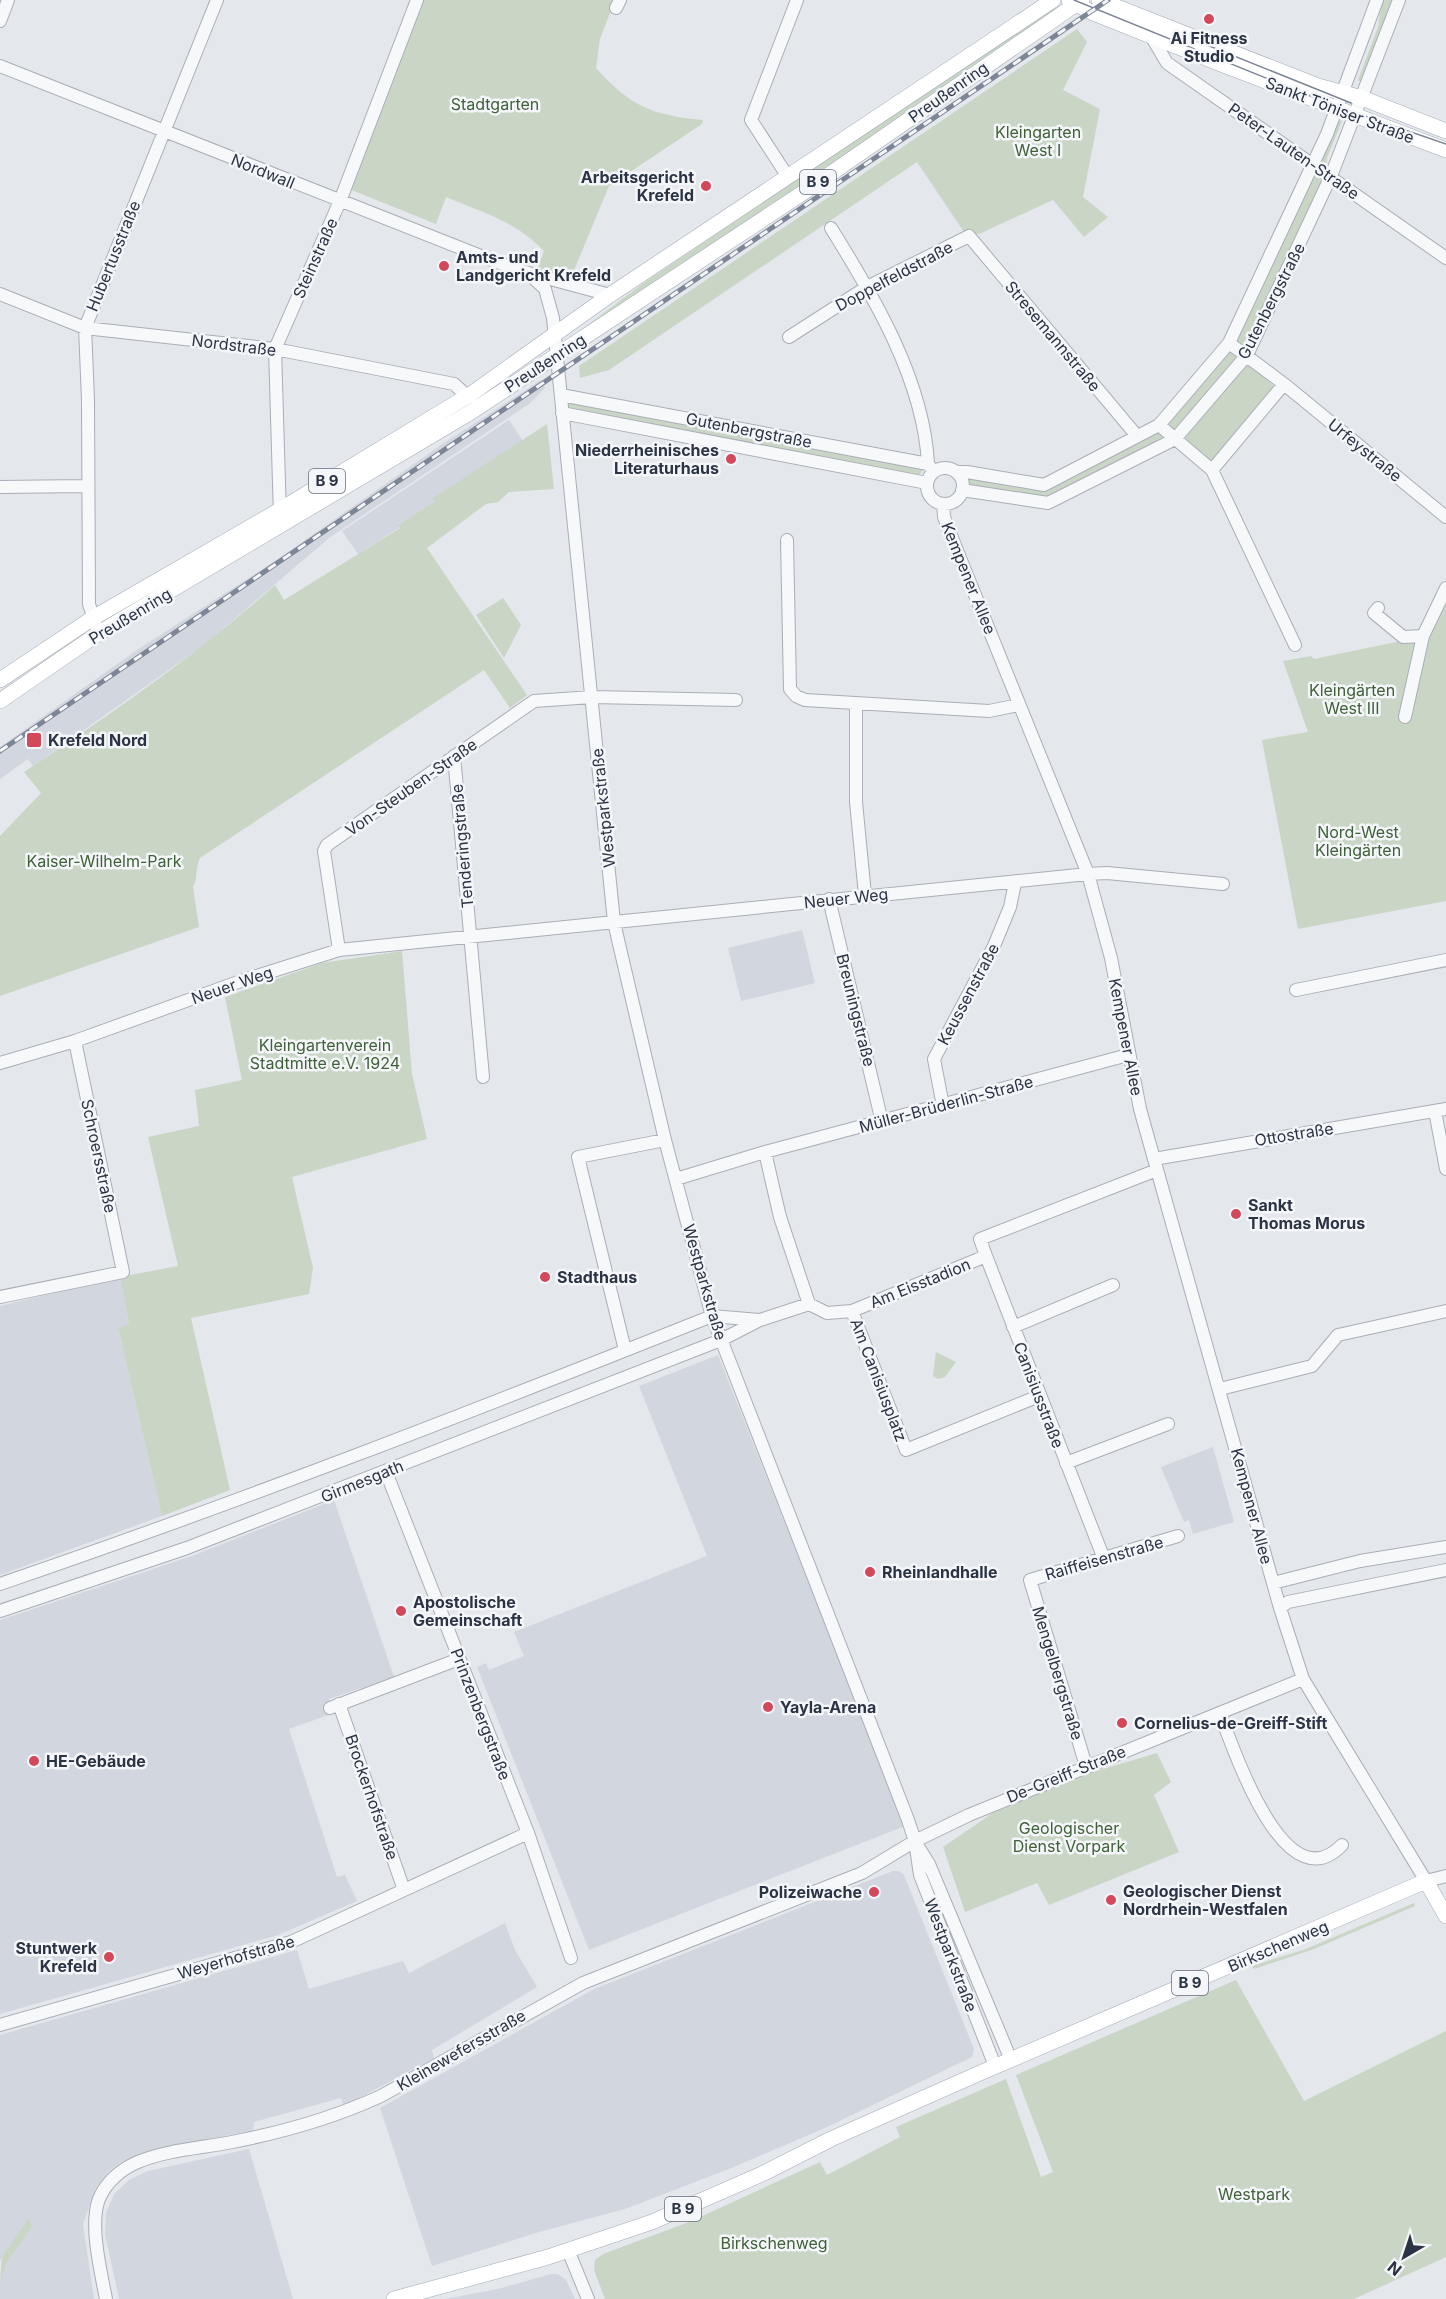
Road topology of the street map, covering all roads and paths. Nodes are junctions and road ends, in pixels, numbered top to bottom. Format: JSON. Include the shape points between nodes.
{"nodes":[{"id":1,"x":8,"y":0,"type":"edge"},
{"id":2,"x":217,"y":0,"type":"edge"},
{"id":3,"x":417,"y":0,"type":"edge"},
{"id":4,"x":797,"y":0,"type":"edge"},
{"id":5,"x":1053,"y":0,"type":"edge"},
{"id":6,"x":1099,"y":0,"type":"edge"},
{"id":7,"x":1377,"y":0,"type":"edge"},
{"id":8,"x":1398,"y":0,"type":"edge"},
{"id":9,"x":1076,"y":1,"type":"edge"},
{"id":10,"x":0,"y":21,"type":"edge"},
{"id":11,"x":1151,"y":36,"type":"junction"},
{"id":12,"x":0,"y":66,"type":"edge"},
{"id":13,"x":1343,"y":93,"type":"junction"},
{"id":14,"x":1362,"y":98,"type":"junction"},
{"id":15,"x":1337,"y":110,"type":"junction"},
{"id":16,"x":1355,"y":116,"type":"junction"},
{"id":17,"x":163,"y":131,"type":"junction"},
{"id":18,"x":1446,"y":131,"type":"edge"},
{"id":19,"x":1446,"y":150,"type":"edge"},
{"id":20,"x":1313,"y":164,"type":"junction"},
{"id":21,"x":1331,"y":176,"type":"junction"},
{"id":22,"x":788,"y":177,"type":"junction"},
{"id":23,"x":340,"y":201,"type":"junction"},
{"id":24,"x":831,"y":228,"type":"dead end"},
{"id":25,"x":969,"y":236,"type":"joint"},
{"id":26,"x":1446,"y":258,"type":"edge"},
{"id":27,"x":528,"y":273,"type":"junction"},
{"id":28,"x":867,"y":287,"type":"junction"},
{"id":29,"x":0,"y":294,"type":"edge"},
{"id":30,"x":610,"y":295,"type":"junction"},
{"id":31,"x":85,"y":328,"type":"junction"},
{"id":32,"x":554,"y":335,"type":"junction"},
{"id":33,"x":789,"y":337,"type":"dead end"},
{"id":34,"x":1229,"y":343,"type":"junction"},
{"id":35,"x":275,"y":349,"type":"junction"},
{"id":36,"x":558,"y":355,"type":"junction"},
{"id":37,"x":1247,"y":355,"type":"junction"},
{"id":38,"x":1284,"y":384,"type":"junction"},
{"id":39,"x":561,"y":395,"type":"junction"},
{"id":40,"x":467,"y":396,"type":"junction"},
{"id":41,"x":562,"y":413,"type":"junction"},
{"id":42,"x":1159,"y":425,"type":"junction"},
{"id":43,"x":1137,"y":436,"type":"junction"},
{"id":44,"x":1175,"y":440,"type":"junction"},
{"id":45,"x":931,"y":468,"type":"junction"},
{"id":46,"x":1212,"y":470,"type":"junction"},
{"id":47,"x":956,"y":472,"type":"junction"},
{"id":48,"x":927,"y":483,"type":"junction"},
{"id":49,"x":87,"y":486,"type":"junction"},
{"id":50,"x":0,"y":487,"type":"edge"},
{"id":51,"x":962,"y":490,"type":"junction"},
{"id":52,"x":943,"y":504,"type":"junction"},
{"id":53,"x":1446,"y":517,"type":"edge"},
{"id":54,"x":280,"y":518,"type":"junction"},
{"id":55,"x":787,"y":540,"type":"dead end"},
{"id":56,"x":1446,"y":588,"type":"edge"},
{"id":57,"x":1378,"y":608,"type":"dead end"},
{"id":58,"x":93,"y":618,"type":"junction"},
{"id":59,"x":99,"y":633,"type":"junction"},
{"id":60,"x":1423,"y":636,"type":"junction"},
{"id":61,"x":1295,"y":645,"type":"dead end"},
{"id":62,"x":0,"y":680,"type":"edge"},
{"id":63,"x":592,"y":696,"type":"junction"},
{"id":64,"x":736,"y":700,"type":"dead end"},
{"id":65,"x":0,"y":701,"type":"edge"},
{"id":66,"x":856,"y":703,"type":"junction"},
{"id":67,"x":1019,"y":705,"type":"junction"},
{"id":68,"x":1405,"y":717,"type":"dead end"},
{"id":69,"x":454,"y":756,"type":"junction"},
{"id":70,"x":1088,"y":874,"type":"junction"},
{"id":71,"x":1015,"y":883,"type":"junction"},
{"id":72,"x":1222,"y":884,"type":"dead end"},
{"id":73,"x":865,"y":895,"type":"junction"},
{"id":74,"x":829,"y":899,"type":"junction"},
{"id":75,"x":614,"y":922,"type":"junction"},
{"id":76,"x":470,"y":936,"type":"junction"},
{"id":77,"x":339,"y":950,"type":"junction"},
{"id":78,"x":1446,"y":960,"type":"edge"},
{"id":79,"x":1296,"y":990,"type":"dead end"},
{"id":80,"x":75,"y":1041,"type":"junction"},
{"id":81,"x":1128,"y":1055,"type":"junction"},
{"id":82,"x":0,"y":1063,"type":"edge"},
{"id":83,"x":483,"y":1077,"type":"dead end"},
{"id":84,"x":943,"y":1106,"type":"junction"},
{"id":85,"x":1440,"y":1110,"type":"edge"},
{"id":86,"x":882,"y":1122,"type":"junction"},
{"id":87,"x":665,"y":1140,"type":"junction"},
{"id":88,"x":765,"y":1152,"type":"junction"},
{"id":89,"x":1155,"y":1165,"type":"junction"},
{"id":90,"x":1446,"y":1169,"type":"edge"},
{"id":91,"x":676,"y":1179,"type":"junction"},
{"id":92,"x":986,"y":1256,"type":"junction"},
{"id":93,"x":1113,"y":1285,"type":"dead end"},
{"id":94,"x":0,"y":1297,"type":"edge"},
{"id":95,"x":809,"y":1304,"type":"junction"},
{"id":96,"x":852,"y":1311,"type":"junction"},
{"id":97,"x":1446,"y":1311,"type":"edge"},
{"id":98,"x":712,"y":1316,"type":"junction"},
{"id":99,"x":760,"y":1320,"type":"junction"},
{"id":100,"x":1013,"y":1327,"type":"junction"},
{"id":101,"x":721,"y":1341,"type":"junction"},
{"id":102,"x":626,"y":1350,"type":"junction"},
{"id":103,"x":1220,"y":1389,"type":"junction"},
{"id":104,"x":1039,"y":1396,"type":"junction"},
{"id":105,"x":1168,"y":1424,"type":"dead end"},
{"id":106,"x":1066,"y":1463,"type":"junction"},
{"id":107,"x":386,"y":1472,"type":"junction"},
{"id":108,"x":1178,"y":1536,"type":"dead end"},
{"id":109,"x":1446,"y":1547,"type":"edge"},
{"id":110,"x":1104,"y":1559,"type":"junction"},
{"id":111,"x":1446,"y":1570,"type":"edge"},
{"id":112,"x":1030,"y":1580,"type":"joint"},
{"id":113,"x":1273,"y":1583,"type":"junction"},
{"id":114,"x":0,"y":1584,"type":"edge"},
{"id":115,"x":1280,"y":1608,"type":"junction"},
{"id":116,"x":0,"y":1611,"type":"edge"},
{"id":117,"x":459,"y":1659,"type":"junction"},
{"id":118,"x":1303,"y":1679,"type":"junction"},
{"id":119,"x":1220,"y":1714,"type":"junction"},
{"id":120,"x":1086,"y":1766,"type":"junction"},
{"id":121,"x":528,"y":1833,"type":"junction"},
{"id":122,"x":915,"y":1841,"type":"junction"},
{"id":123,"x":1342,"y":1845,"type":"dead end"},
{"id":124,"x":1446,"y":1876,"type":"edge"},
{"id":125,"x":1426,"y":1881,"type":"junction"},
{"id":126,"x":404,"y":1890,"type":"junction"},
{"id":127,"x":1446,"y":1916,"type":"edge"},
{"id":128,"x":570,"y":1958,"type":"dead end"},
{"id":129,"x":0,"y":2025,"type":"edge"},
{"id":130,"x":1011,"y":2060,"type":"junction"},
{"id":131,"x":995,"y":2066,"type":"junction"},
{"id":132,"x":568,"y":2250,"type":"junction"},
{"id":133,"x":106,"y":2299,"type":"edge"},
{"id":134,"x":394,"y":2299,"type":"edge"},
{"id":135,"x":588,"y":2299,"type":"edge"}],
"edges":[{"from":1,"to":10,"type":"street"},
{"from":2,"to":17,"type":"street","name":"Hubertusstraße"},
{"from":3,"to":23,"type":"street","name":"Steinstraße"},
{"from":4,"to":22,"type":"street","via":[[751,120]]},
{"from":5,"to":22,"type":"main road","name":"Preußenring","number":"B 9"},
{"from":6,"to":13,"type":"main road","name":"Sankt Töniser Straße"},
{"from":7,"to":13,"type":"street","name":"Gutenbergstraße"},
{"from":8,"to":14,"type":"street","name":"Gutenbergstraße"},
{"from":9,"to":11,"type":"main road","name":"Sankt Töniser Straße"},
{"from":9,"to":36,"type":"main road","name":"Preußenring","number":"B 9","via":[[804,192]]},
{"from":11,"to":15,"type":"main road","name":"Sankt Töniser Straße"},
{"from":11,"to":20,"type":"street","name":"Peter-Lauten-Straße","via":[[1167,63]]},
{"from":12,"to":17,"type":"street","name":"Nordwall"},
{"from":13,"to":14,"type":"main road","name":"Sankt Töniser Straße"},
{"from":13,"to":15,"type":"street","name":"Gutenbergstraße"},
{"from":14,"to":16,"type":"street","name":"Gutenbergstraße"},
{"from":14,"to":18,"type":"main road","name":"Sankt Töniser Straße"},
{"from":15,"to":16,"type":"main road","name":"Sankt Töniser Straße"},
{"from":15,"to":20,"type":"street","name":"Gutenbergstraße"},
{"from":16,"to":19,"type":"main road","name":"Sankt Töniser Straße"},
{"from":16,"to":21,"type":"street","name":"Gutenbergstraße"},
{"from":17,"to":23,"type":"street","name":"Nordwall"},
{"from":17,"to":31,"type":"street","name":"Hubertusstraße"},
{"from":20,"to":21,"type":"street","name":"Peter-Lauten-Straße"},
{"from":20,"to":34,"type":"street","name":"Gutenbergstraße"},
{"from":21,"to":26,"type":"street","name":"Peter-Lauten-Straße"},
{"from":21,"to":37,"type":"street","name":"Gutenbergstraße"},
{"from":22,"to":30,"type":"main road","name":"Preußenring","number":"B 9"},
{"from":23,"to":27,"type":"street","name":"Nordwall"},
{"from":23,"to":35,"type":"street","name":"Steinstraße"},
{"from":24,"to":28,"type":"street"},
{"from":25,"to":28,"type":"street","name":"Doppelfeldstraße"},
{"from":25,"to":43,"type":"street","name":"Stresemannstraße"},
{"from":27,"to":30,"type":"street","name":"Nordwall"},
{"from":27,"to":32,"type":"street","name":"Nordwall","via":[[545,289]]},
{"from":28,"to":33,"type":"street","name":"Doppelfeldstraße"},
{"from":28,"to":45,"type":"street","via":[[905,371],[923,425]]},
{"from":29,"to":31,"type":"street","name":"Nordstraße"},
{"from":30,"to":32,"type":"main road","name":"Preußenring","number":"B 9"},
{"from":31,"to":35,"type":"street","name":"Nordstraße"},
{"from":31,"to":49,"type":"street","name":"Hubertusstraße"},
{"from":32,"to":36,"type":"street","name":"Nordwall"},
{"from":32,"to":40,"type":"main road","name":"Preußenring","number":"B 9"},
{"from":34,"to":37,"type":"street","name":"Urfeystraße"},
{"from":34,"to":42,"type":"street","name":"Gutenbergstraße"},
{"from":35,"to":40,"type":"street","name":"Nordstraße","via":[[454,384]]},
{"from":35,"to":54,"type":"street","name":"Steinstraße"},
{"from":36,"to":39,"type":"street","name":"Westparkstraße"},
{"from":36,"to":54,"type":"main road","name":"Preußenring","number":"B 9","via":[[471,412]]},
{"from":37,"to":38,"type":"street","name":"Urfeystraße"},
{"from":37,"to":44,"type":"street","name":"Gutenbergstraße"},
{"from":38,"to":46,"type":"street"},
{"from":38,"to":53,"type":"street","name":"Urfeystraße"},
{"from":39,"to":41,"type":"street","name":"Westparkstraße"},
{"from":39,"to":45,"type":"street","name":"Gutenbergstraße"},
{"from":40,"to":54,"type":"main road","name":"Preußenring","number":"B 9"},
{"from":41,"to":48,"type":"street","name":"Gutenbergstraße"},
{"from":41,"to":63,"type":"street","name":"Westparkstraße"},
{"from":42,"to":43,"type":"street","name":"Gutenbergstraße"},
{"from":42,"to":44,"type":"street"},
{"from":43,"to":47,"type":"street","name":"Gutenbergstraße","via":[[1044,485]]},
{"from":44,"to":46,"type":"street"},
{"from":44,"to":51,"type":"street","name":"Gutenbergstraße","via":[[1048,503]]},
{"from":45,"to":47,"type":"street"},
{"from":45,"to":48,"type":"street"},
{"from":46,"to":61,"type":"street"},
{"from":47,"to":51,"type":"street","via":[[962,480]]},
{"from":48,"to":52,"type":"street","via":[[930,496]]},
{"from":49,"to":50,"type":"street"},
{"from":49,"to":58,"type":"street","name":"Hubertusstraße","via":[[89,604]]},
{"from":51,"to":52,"type":"street","via":[[956,500]]},
{"from":52,"to":67,"type":"street","name":"Kempener Allee","via":[[952,538]]},
{"from":54,"to":58,"type":"main road","name":"Preußenring","number":"B 9"},
{"from":54,"to":59,"type":"main road","name":"Preußenring","number":"B 9"},
{"from":55,"to":66,"type":"street","via":[[790,689],[805,700]]},
{"from":56,"to":60,"type":"street"},
{"from":57,"to":60,"type":"street","via":[[1374,613],[1403,638]]},
{"from":58,"to":59,"type":"street","name":"Hubertusstraße"},
{"from":58,"to":62,"type":"main road","name":"Preußenring","number":"B 9"},
{"from":59,"to":65,"type":"main road","name":"Preußenring","number":"B 9"},
{"from":60,"to":68,"type":"street"},
{"from":63,"to":64,"type":"street"},
{"from":63,"to":69,"type":"street","name":"Von-Steuben-Straße","via":[[534,700]]},
{"from":63,"to":75,"type":"street","name":"Westparkstraße"},
{"from":66,"to":67,"type":"street","via":[[988,711]]},
{"from":66,"to":73,"type":"street","via":[[856,802]]},
{"from":67,"to":70,"type":"street","name":"Kempener Allee"},
{"from":69,"to":76,"type":"street","name":"Tenderingstraße"},
{"from":69,"to":77,"type":"street","name":"Von-Steuben-Straße","via":[[327,845],[324,851]]},
{"from":70,"to":71,"type":"street","name":"Neuer Weg"},
{"from":70,"to":72,"type":"street","name":"Neuer Weg"},
{"from":70,"to":81,"type":"street","name":"Kempener Allee","via":[[1110,958]]},
{"from":71,"to":73,"type":"street","name":"Neuer Weg"},
{"from":71,"to":84,"type":"street","name":"Keussenstraße","via":[[994,946],[934,1059]]},
{"from":73,"to":74,"type":"street","name":"Neuer Weg"},
{"from":74,"to":75,"type":"street","name":"Neuer Weg"},
{"from":74,"to":86,"type":"street","name":"Breuningstraße"},
{"from":75,"to":76,"type":"street","name":"Neuer Weg"},
{"from":75,"to":87,"type":"street","name":"Westparkstraße"},
{"from":76,"to":77,"type":"street","name":"Neuer Weg"},
{"from":76,"to":83,"type":"street"},
{"from":77,"to":80,"type":"street","name":"Neuer Weg"},
{"from":78,"to":79,"type":"street"},
{"from":80,"to":82,"type":"street","name":"Neuer Weg"},
{"from":80,"to":94,"type":"street","name":"Schroersstraße","via":[[123,1272]]},
{"from":81,"to":84,"type":"street","name":"Müller-Brüderlin-Straße"},
{"from":81,"to":89,"type":"street","name":"Kempener Allee"},
{"from":84,"to":86,"type":"street","name":"Müller-Brüderlin-Straße"},
{"from":85,"to":89,"type":"street","name":"Ottostraße"},
{"from":85,"to":90,"type":"street","name":"Ottostraße"},
{"from":86,"to":88,"type":"street","name":"Müller-Brüderlin-Straße"},
{"from":87,"to":91,"type":"street","name":"Westparkstraße"},
{"from":87,"to":102,"type":"street","via":[[578,1157]]},
{"from":88,"to":91,"type":"street","name":"Müller-Brüderlin-Straße"},
{"from":88,"to":95,"type":"street","via":[[780,1217]]},
{"from":89,"to":92,"type":"street","name":"Am Eisstadion","via":[[980,1239]]},
{"from":89,"to":103,"type":"street","name":"Kempener Allee"},
{"from":91,"to":98,"type":"street","name":"Westparkstraße"},
{"from":92,"to":96,"type":"street","name":"Am Eisstadion"},
{"from":92,"to":100,"type":"street","name":"Canisiusstraße"},
{"from":93,"to":100,"type":"street","name":"Canisiusstraße"},
{"from":95,"to":96,"type":"street","name":"Am Eisstadion","via":[[827,1313]]},
{"from":95,"to":99,"type":"street"},
{"from":96,"to":104,"type":"street","name":"Am Canisiusplatz","via":[[906,1450]]},
{"from":97,"to":103,"type":"street","via":[[1338,1335],[1312,1366]]},
{"from":98,"to":99,"type":"street"},
{"from":98,"to":101,"type":"street","name":"Westparkstraße"},
{"from":98,"to":102,"type":"street","name":"Girmesgath"},
{"from":99,"to":101,"type":"street"},
{"from":100,"to":104,"type":"street","name":"Canisiusstraße"},
{"from":101,"to":107,"type":"street","name":"Girmesgath"},
{"from":101,"to":122,"type":"street","name":"Westparkstraße"},
{"from":102,"to":114,"type":"street","name":"Girmesgath","via":[[148,1534]]},
{"from":103,"to":113,"type":"street","name":"Kempener Allee"},
{"from":104,"to":106,"type":"street","name":"Canisiusstraße"},
{"from":105,"to":106,"type":"street","name":"Canisiusstraße"},
{"from":106,"to":110,"type":"street","name":"Canisiusstraße"},
{"from":107,"to":116,"type":"street","name":"Girmesgath","via":[[187,1548]]},
{"from":107,"to":117,"type":"street","name":"Prinzenbergstraße"},
{"from":108,"to":110,"type":"street","name":"Raiffeisenstraße"},
{"from":109,"to":113,"type":"street","name":"Kempener Allee","via":[[1360,1561]]},
{"from":110,"to":112,"type":"street","name":"Raiffeisenstraße"},
{"from":111,"to":115,"type":"street","via":[[1288,1602]]},
{"from":112,"to":120,"type":"street","name":"Mengelbergstraße"},
{"from":113,"to":115,"type":"street","name":"Kempener Allee"},
{"from":115,"to":118,"type":"street","name":"Kempener Allee"},
{"from":117,"to":121,"type":"street","name":"Prinzenbergstraße"},
{"from":117,"to":126,"type":"street","name":"Brockerhofstraße","via":[[335,1706]]},
{"from":118,"to":119,"type":"street","name":"De-Greiff-Straße"},
{"from":118,"to":125,"type":"street","name":"Kempener Allee"},
{"from":119,"to":120,"type":"street","name":"De-Greiff-Straße"},
{"from":119,"to":123,"type":"street","via":[[1253,1798],[1279,1834],[1302,1857],[1312,1860],[1324,1859]]},
{"from":120,"to":122,"type":"street","name":"De-Greiff-Straße"},
{"from":121,"to":126,"type":"street","name":"Weyerhofstraße"},
{"from":121,"to":128,"type":"street","name":"Prinzenbergstraße"},
{"from":122,"to":130,"type":"street","name":"Westparkstraße","via":[[929,1864]]},
{"from":122,"to":131,"type":"street","name":"Westparkstraße","via":[[920,1875]]},
{"from":122,"to":133,"type":"street","name":"Kleinewefersstraße","via":[[862,1873],[583,1983],[351,2109],[320,2121],[163,2155],[125,2168],[98,2201],[95,2225]]},
{"from":124,"to":125,"type":"street"},
{"from":125,"to":127,"type":"main road","name":"Kempener Allee"},
{"from":125,"to":130,"type":"main road","name":"Birkschenweg","number":"B 9"},
{"from":126,"to":129,"type":"street","name":"Weyerhofstraße","via":[[291,1942]]},
{"from":130,"to":131,"type":"main road","name":"Birkschenweg","number":"B 9"},
{"from":131,"to":132,"type":"main road","name":"Birkschenweg","number":"B 9","via":[[687,2207]]},
{"from":132,"to":134,"type":"main road","name":"Birkschenweg","number":"B 9"},
{"from":132,"to":135,"type":"street"}]}
